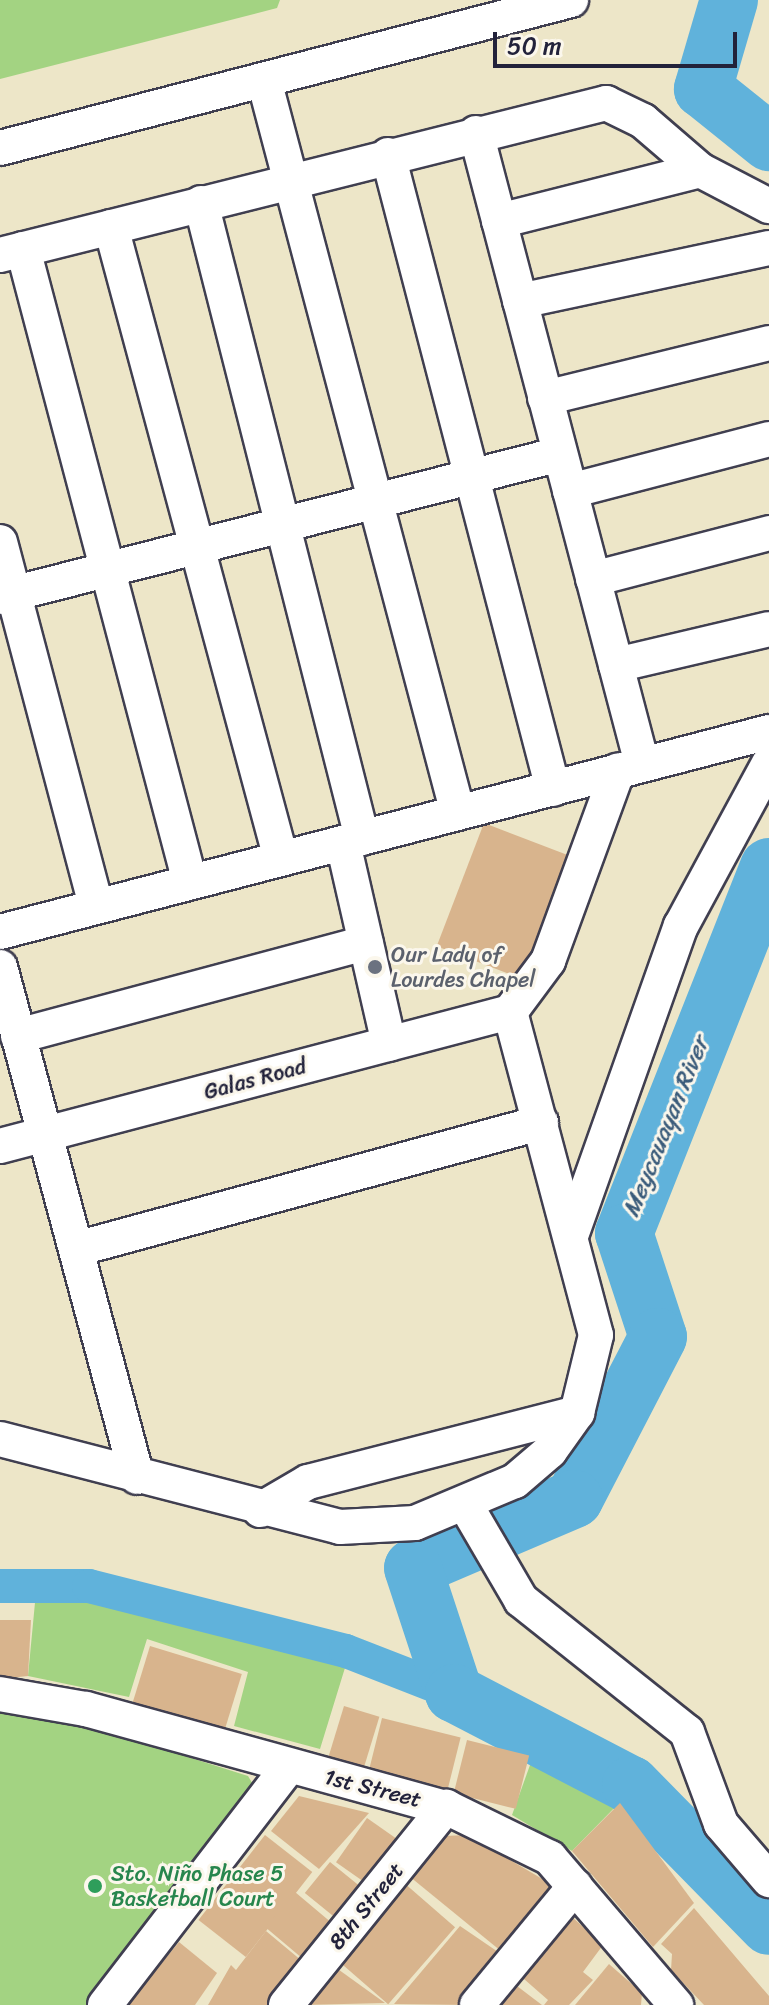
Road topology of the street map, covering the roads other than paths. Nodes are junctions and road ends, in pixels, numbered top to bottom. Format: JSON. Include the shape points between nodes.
{"nodes":[{"id":1,"x":571,"y":0,"type":"edge"},
{"id":2,"x":264,"y":80,"type":"junction"},
{"id":3,"x":476,"y":133,"type":"junction"},
{"id":4,"x":0,"y":148,"type":"edge"},
{"id":5,"x":388,"y":155,"type":"junction"},
{"id":6,"x":700,"y":170,"type":"junction"},
{"id":7,"x":289,"y":181,"type":"junction"},
{"id":8,"x":201,"y":203,"type":"junction"},
{"id":9,"x":769,"y":206,"type":"edge"},
{"id":10,"x":499,"y":221,"type":"junction"},
{"id":11,"x":111,"y":227,"type":"junction"},
{"id":12,"x":769,"y":248,"type":"edge"},
{"id":13,"x":11,"y":252,"type":"edge"},
{"id":14,"x":520,"y":301,"type":"junction"},
{"id":15,"x":769,"y":343,"type":"edge"},
{"id":16,"x":545,"y":398,"type":"junction"},
{"id":17,"x":769,"y":439,"type":"edge"},
{"id":18,"x":560,"y":454,"type":"junction"},
{"id":19,"x":472,"y":477,"type":"junction"},
{"id":20,"x":570,"y":491,"type":"junction"},
{"id":21,"x":375,"y":501,"type":"junction"},
{"id":22,"x":283,"y":525,"type":"junction"},
{"id":23,"x":769,"y":533,"type":"edge"},
{"id":24,"x":0,"y":542,"type":"edge"},
{"id":25,"x":197,"y":547,"type":"junction"},
{"id":26,"x":108,"y":570,"type":"junction"},
{"id":27,"x":593,"y":579,"type":"junction"},
{"id":28,"x":7,"y":595,"type":"edge"},
{"id":29,"x":769,"y":629,"type":"edge"},
{"id":30,"x":616,"y":665,"type":"junction"},
{"id":31,"x":769,"y":732,"type":"edge"},
{"id":32,"x":769,"y":763,"type":"edge"},
{"id":33,"x":630,"y":767,"type":"junction"},
{"id":34,"x":553,"y":789,"type":"junction"},
{"id":35,"x":458,"y":813,"type":"junction"},
{"id":36,"x":352,"y":840,"type":"junction"},
{"id":37,"x":281,"y":859,"type":"junction"},
{"id":38,"x":190,"y":882,"type":"junction"},
{"id":39,"x":96,"y":906,"type":"junction"},
{"id":40,"x":0,"y":932,"type":"edge"},
{"id":41,"x":366,"y":943,"type":"junction"},
{"id":42,"x":0,"y":967,"type":"edge"},
{"id":43,"x":510,"y":1012,"type":"junction"},
{"id":44,"x":18,"y":1036,"type":"junction"},
{"id":45,"x":389,"y":1044,"type":"junction"},
{"id":46,"x":541,"y":1123,"type":"junction"},
{"id":47,"x":45,"y":1134,"type":"junction"},
{"id":48,"x":0,"y":1146,"type":"edge"},
{"id":49,"x":572,"y":1233,"type":"junction"},
{"id":50,"x":76,"y":1249,"type":"junction"},
{"id":51,"x":577,"y":1413,"type":"junction"},
{"id":52,"x":0,"y":1439,"type":"edge"},
{"id":53,"x":137,"y":1477,"type":"junction"},
{"id":54,"x":308,"y":1482,"type":"junction"},
{"id":55,"x":260,"y":1510,"type":"junction"},
{"id":56,"x":470,"y":1513,"type":"junction"},
{"id":57,"x":307,"y":1522,"type":"junction"},
{"id":58,"x":0,"y":1694,"type":"edge"},
{"id":59,"x":288,"y":1767,"type":"junction"},
{"id":60,"x":446,"y":1807,"type":"junction"},
{"id":61,"x":769,"y":1880,"type":"edge"},
{"id":62,"x":575,"y":1886,"type":"junction"},
{"id":63,"x":669,"y":2003,"type":"edge"},
{"id":64,"x":105,"y":2005,"type":"edge"},
{"id":65,"x":286,"y":2005,"type":"edge"},
{"id":66,"x":477,"y":2005,"type":"edge"}],
"edges":[{"from":1,"to":2,"type":"street"},
{"from":2,"to":4,"type":"street"},
{"from":2,"to":7,"type":"street"},
{"from":3,"to":5,"type":"street"},
{"from":3,"to":6,"type":"street","via":[[606,103],[643,121]]},
{"from":3,"to":10,"type":"street"},
{"from":5,"to":7,"type":"street"},
{"from":5,"to":19,"type":"street"},
{"from":6,"to":9,"type":"street"},
{"from":6,"to":10,"type":"street"},
{"from":7,"to":8,"type":"street"},
{"from":7,"to":21,"type":"street"},
{"from":8,"to":11,"type":"street"},
{"from":8,"to":22,"type":"street"},
{"from":10,"to":14,"type":"street"},
{"from":11,"to":13,"type":"street"},
{"from":11,"to":25,"type":"street"},
{"from":12,"to":14,"type":"street"},
{"from":13,"to":26,"type":"street"},
{"from":14,"to":16,"type":"street"},
{"from":15,"to":16,"type":"street"},
{"from":16,"to":18,"type":"street"},
{"from":17,"to":20,"type":"street"},
{"from":18,"to":19,"type":"street"},
{"from":18,"to":20,"type":"street"},
{"from":19,"to":21,"type":"street"},
{"from":19,"to":34,"type":"street"},
{"from":20,"to":27,"type":"street"},
{"from":21,"to":22,"type":"street"},
{"from":21,"to":35,"type":"street"},
{"from":22,"to":25,"type":"street"},
{"from":22,"to":36,"type":"street"},
{"from":23,"to":27,"type":"street"},
{"from":24,"to":28,"type":"street"},
{"from":25,"to":26,"type":"street"},
{"from":25,"to":37,"type":"street"},
{"from":26,"to":28,"type":"street"},
{"from":26,"to":38,"type":"street"},
{"from":27,"to":30,"type":"street"},
{"from":28,"to":39,"type":"street"},
{"from":29,"to":30,"type":"street"},
{"from":30,"to":33,"type":"street"},
{"from":31,"to":33,"type":"street"},
{"from":32,"to":49,"type":"street","via":[[681,926]]},
{"from":33,"to":34,"type":"street"},
{"from":33,"to":43,"type":"street","via":[[548,961]]},
{"from":34,"to":35,"type":"street"},
{"from":35,"to":36,"type":"street"},
{"from":36,"to":37,"type":"street"},
{"from":36,"to":41,"type":"street"},
{"from":37,"to":38,"type":"street"},
{"from":38,"to":39,"type":"street"},
{"from":39,"to":40,"type":"street"},
{"from":41,"to":44,"type":"street"},
{"from":41,"to":45,"type":"street"},
{"from":42,"to":44,"type":"street"},
{"from":43,"to":45,"type":"street","name":"Galas Road"},
{"from":43,"to":46,"type":"street"},
{"from":44,"to":47,"type":"street"},
{"from":45,"to":47,"type":"street","name":"Galas Road"},
{"from":46,"to":49,"type":"street"},
{"from":46,"to":50,"type":"street"},
{"from":47,"to":48,"type":"street","name":"Galas Road"},
{"from":47,"to":50,"type":"street"},
{"from":49,"to":51,"type":"street","via":[[596,1335]]},
{"from":50,"to":53,"type":"street"},
{"from":51,"to":54,"type":"street"},
{"from":51,"to":56,"type":"street","via":[[550,1451]]},
{"from":52,"to":53,"type":"street"},
{"from":53,"to":55,"type":"street"},
{"from":54,"to":55,"type":"street"},
{"from":54,"to":57,"type":"street"},
{"from":55,"to":57,"type":"street"},
{"from":56,"to":57,"type":"street","via":[[388,1526]]},
{"from":56,"to":61,"type":"street","via":[[494,1562],[540,1618],[687,1732],[721,1824]]},
{"from":58,"to":59,"type":"street","name":"1st Street","via":[[86,1709]]},
{"from":59,"to":60,"type":"street","name":"1st Street"},
{"from":59,"to":64,"type":"street"},
{"from":60,"to":62,"type":"street","name":"1st Street","via":[[550,1858]]},
{"from":60,"to":65,"type":"street","name":"8th Street"},
{"from":62,"to":63,"type":"street","name":"1st Street"},
{"from":62,"to":66,"type":"street"}]}
